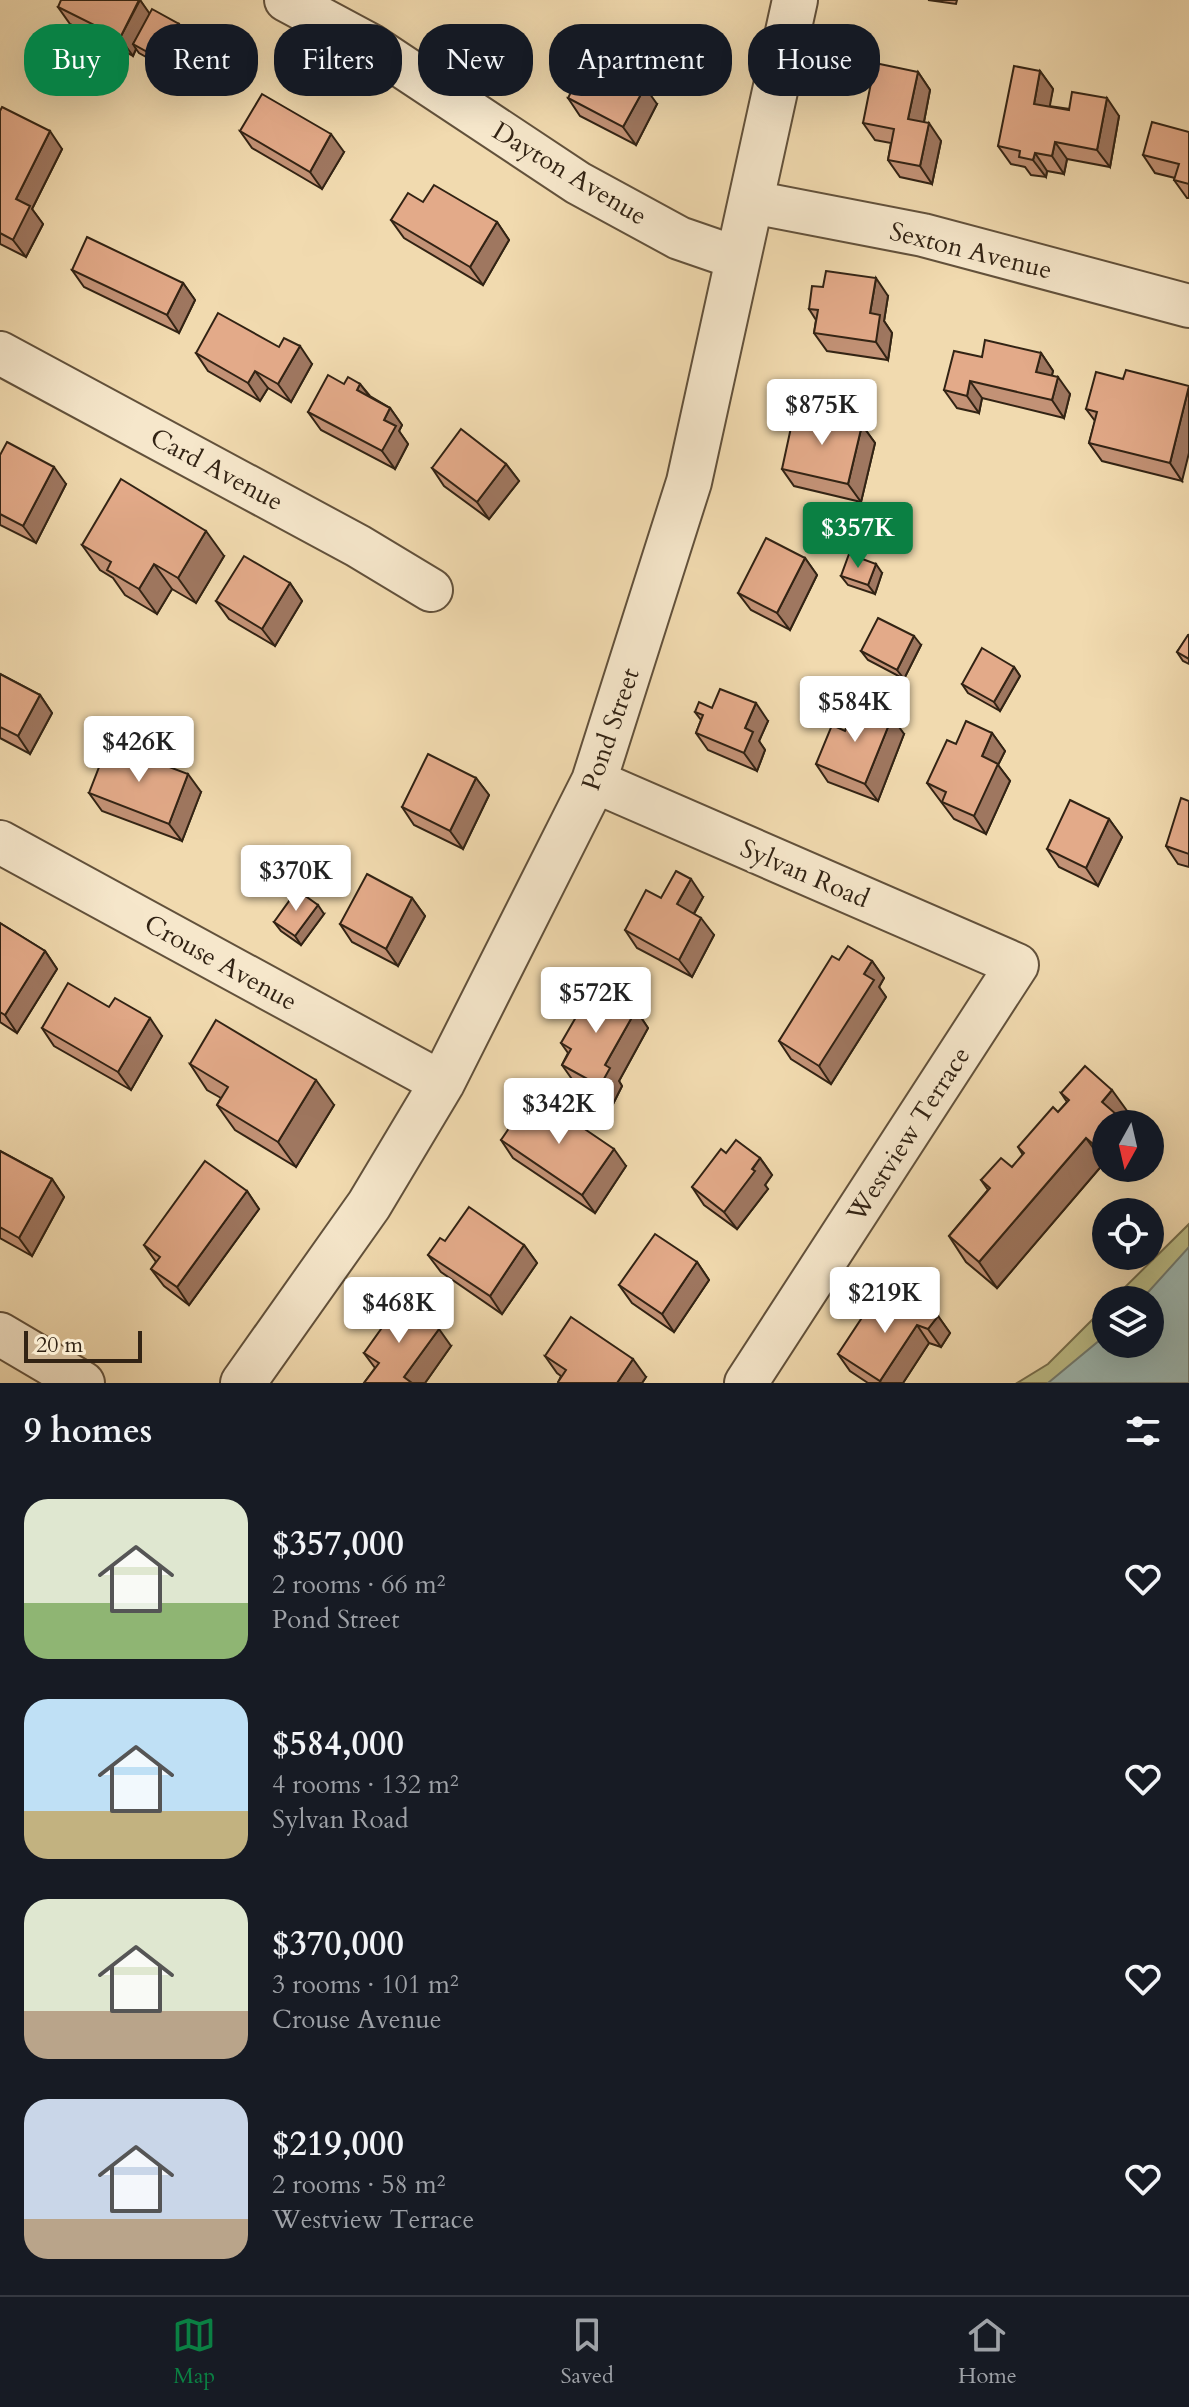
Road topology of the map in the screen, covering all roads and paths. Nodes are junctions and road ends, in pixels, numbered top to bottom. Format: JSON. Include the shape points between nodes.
{"nodes":[{"id":1,"x":286,"y":0,"type":"edge"},
{"id":2,"x":795,"y":0,"type":"edge"},
{"id":3,"x":752,"y":202,"type":"junction"},
{"id":4,"x":737,"y":258,"type":"junction"},
{"id":5,"x":1189,"y":306,"type":"edge"},
{"id":6,"x":0,"y":353,"type":"edge"},
{"id":7,"x":431,"y":590,"type":"dead end"},
{"id":8,"x":594,"y":781,"type":"junction"},
{"id":9,"x":0,"y":842,"type":"edge"},
{"id":10,"x":1017,"y":965,"type":"joint"},
{"id":11,"x":442,"y":1083,"type":"junction"},
{"id":12,"x":0,"y":1334,"type":"edge"},
{"id":13,"x":83,"y":1383,"type":"edge"},
{"id":14,"x":243,"y":1383,"type":"edge"},
{"id":15,"x":746,"y":1383,"type":"edge"}],
"edges":[{"from":1,"to":4,"type":"street","name":"Dayton Avenue","via":[[370,45],[578,183],[679,238]]},
{"from":2,"to":3,"type":"street","name":"Pond Street"},
{"from":3,"to":4,"type":"street","name":"Pond Street"},
{"from":3,"to":5,"type":"street","name":"Sexton Avenue","via":[[923,235]]},
{"from":4,"to":8,"type":"street","name":"Pond Street","via":[[689,482]]},
{"from":6,"to":7,"type":"street","name":"Card Avenue","via":[[345,538]]},
{"from":8,"to":10,"type":"street","name":"Sylvan Road"},
{"from":8,"to":11,"type":"street","name":"Pond Street"},
{"from":9,"to":11,"type":"street","name":"Crouse Avenue"},
{"from":10,"to":15,"type":"street","name":"Westview Terrace"},
{"from":11,"to":14,"type":"street","name":"Pond Street","via":[[369,1205]]},
{"from":12,"to":13,"type":"street"}]}
